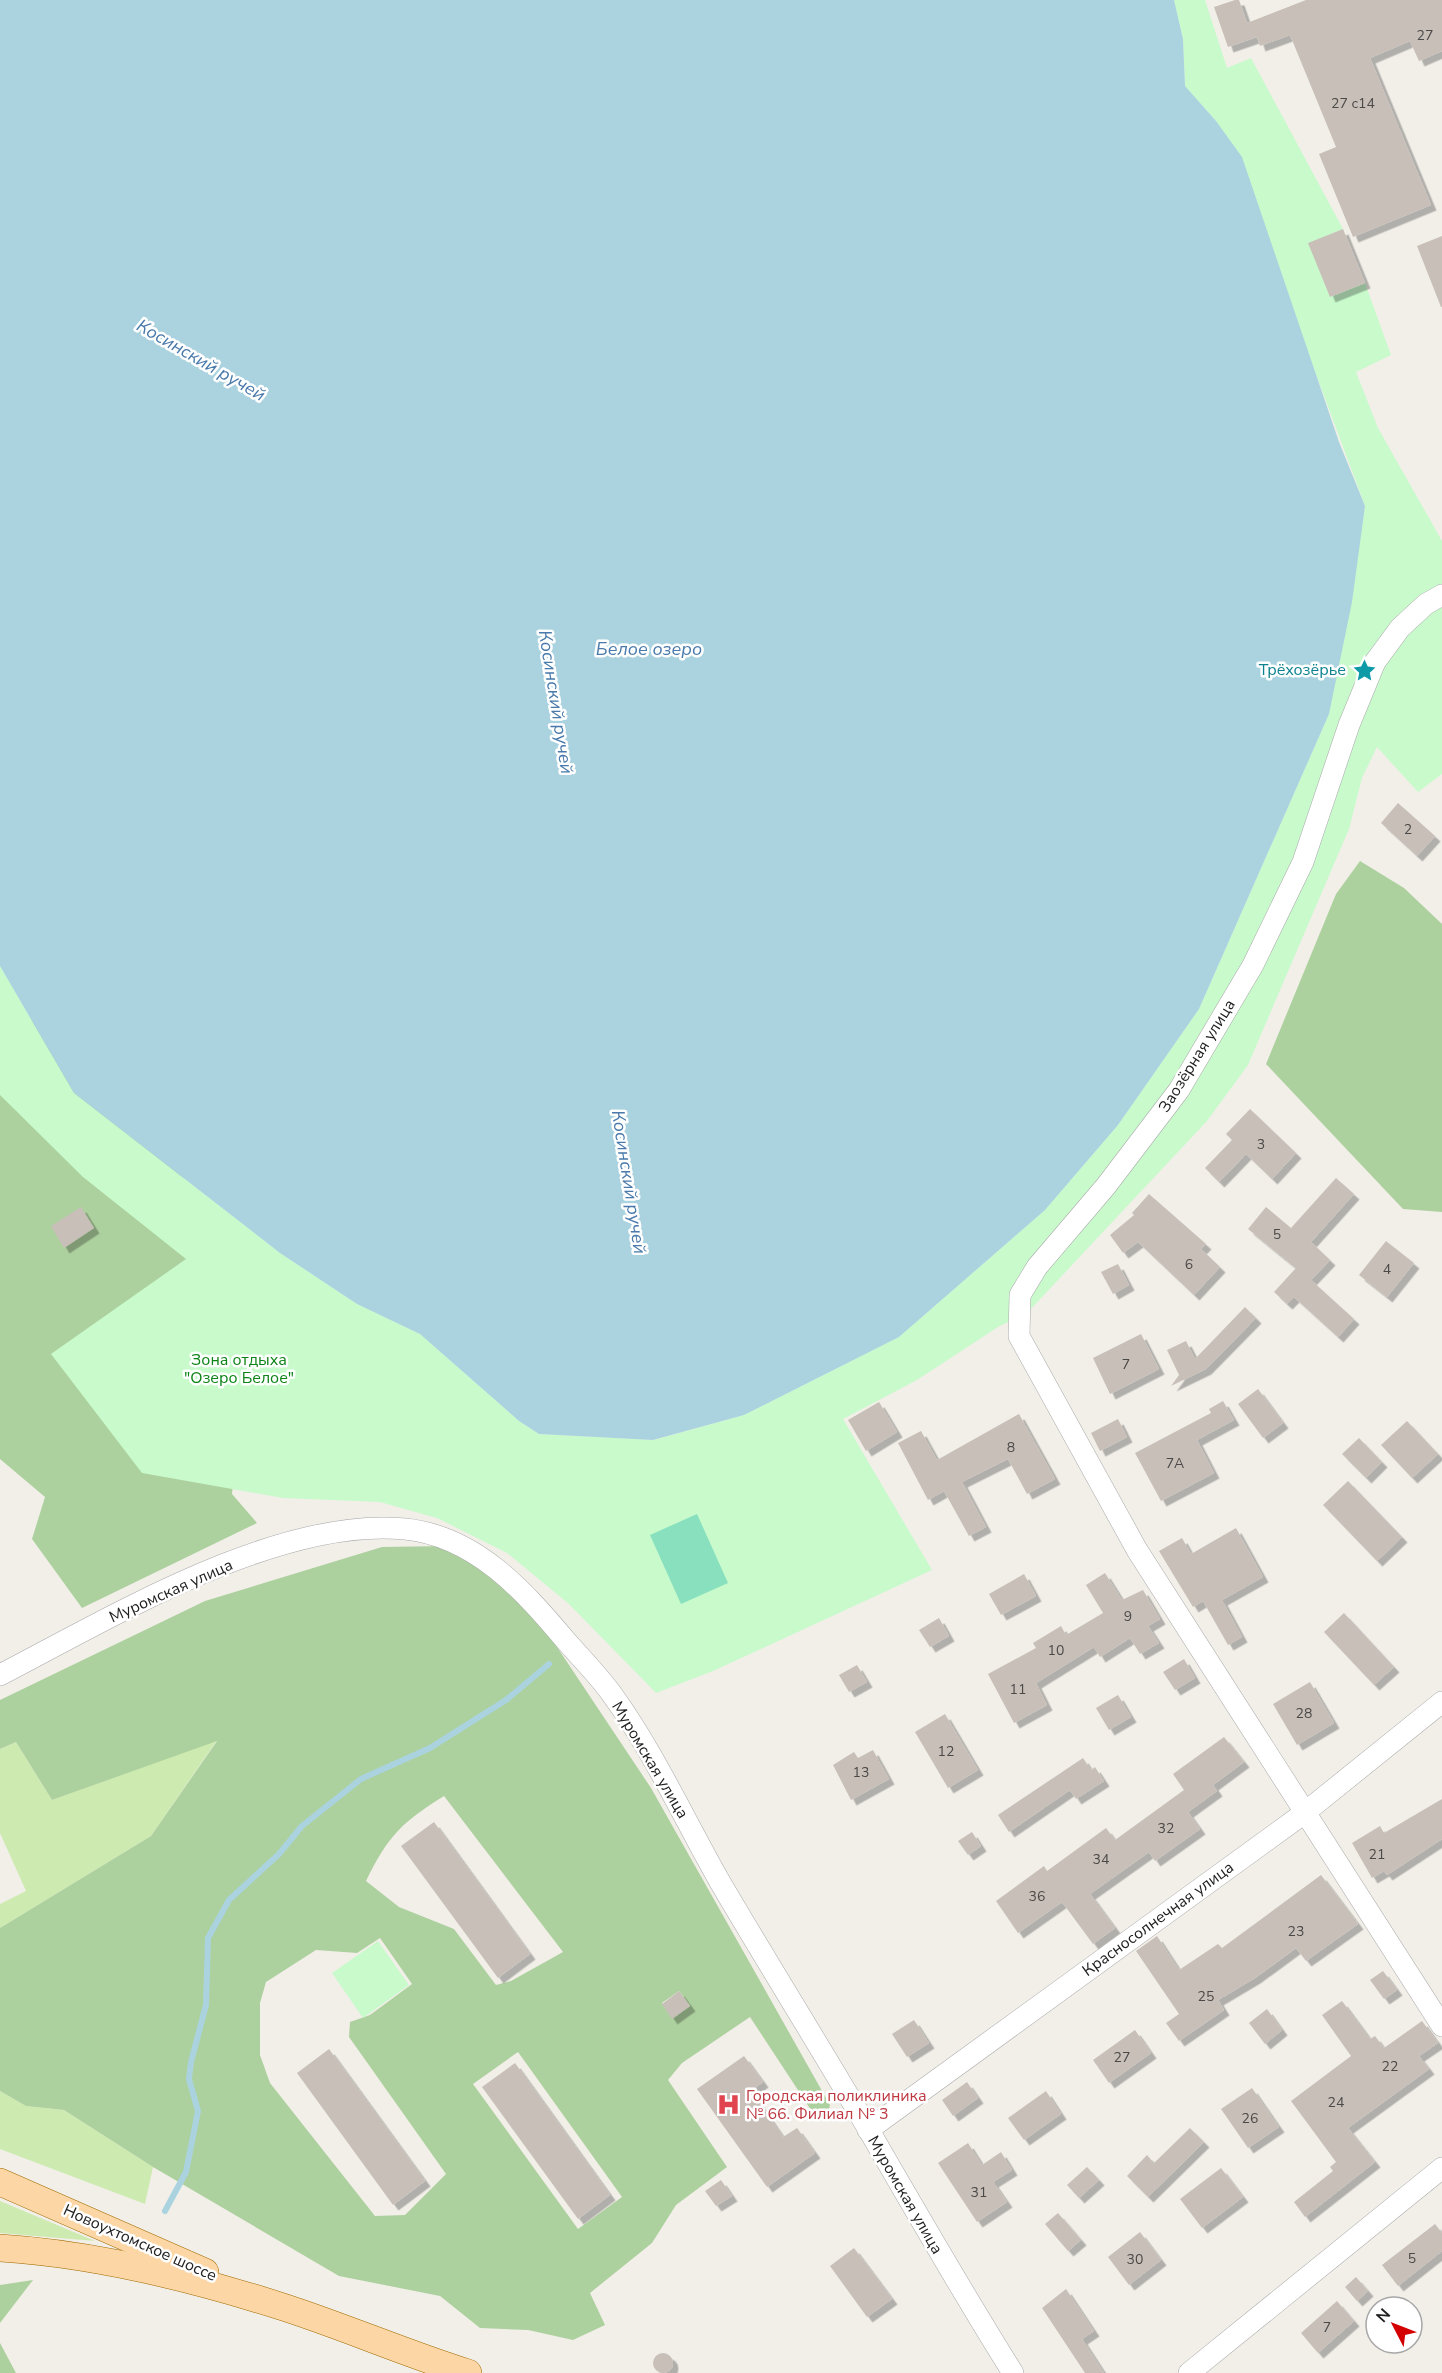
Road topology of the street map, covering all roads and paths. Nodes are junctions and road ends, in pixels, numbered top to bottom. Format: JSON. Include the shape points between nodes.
{"nodes":[{"id":1,"x":1442,"y":595,"type":"edge"},
{"id":2,"x":0,"y":1675,"type":"edge"},
{"id":3,"x":1442,"y":1702,"type":"edge"},
{"id":4,"x":1303,"y":1814,"type":"junction"},
{"id":5,"x":1442,"y":2026,"type":"edge"},
{"id":6,"x":868,"y":2130,"type":"junction"},
{"id":7,"x":1442,"y":2168,"type":"edge"},
{"id":8,"x":0,"y":2182,"type":"edge"},
{"id":9,"x":0,"y":2248,"type":"edge"},
{"id":10,"x":280,"y":2306,"type":"junction"},
{"id":11,"x":468,"y":2373,"type":"edge"},
{"id":12,"x":1012,"y":2373,"type":"edge"},
{"id":13,"x":1189,"y":2373,"type":"edge"}],
"edges":[{"from":1,"to":4,"type":"street","name":"Заозёрная улица","via":[[1400,628],[1375,662],[1349,725],[1303,862],[1253,965],[1179,1090],[1106,1186],[1037,1267],[1020,1295],[1019,1336],[1137,1550]]},
{"from":2,"to":6,"type":"street","name":"Муромская улица","via":[[200,1575],[304,1537],[403,1528],[435,1534],[481,1556],[525,1593],[609,1691]]},
{"from":3,"to":4,"type":"street","name":"Красносолнечная улица"},
{"from":4,"to":5,"type":"street","name":"Заозёрная улица"},
{"from":4,"to":6,"type":"street","name":"Красносолнечная улица"},
{"from":6,"to":12,"type":"street","name":"Муромская улица"},
{"from":7,"to":13,"type":"street"},
{"from":8,"to":10,"type":"main road","name":"Новоухтомское шоссе"},
{"from":9,"to":10,"type":"main road","name":"Новоухтомское шоссе","via":[[37,2250],[124,2265]]},
{"from":10,"to":11,"type":"main road","name":"Новоухтомское шоссе"}]}
